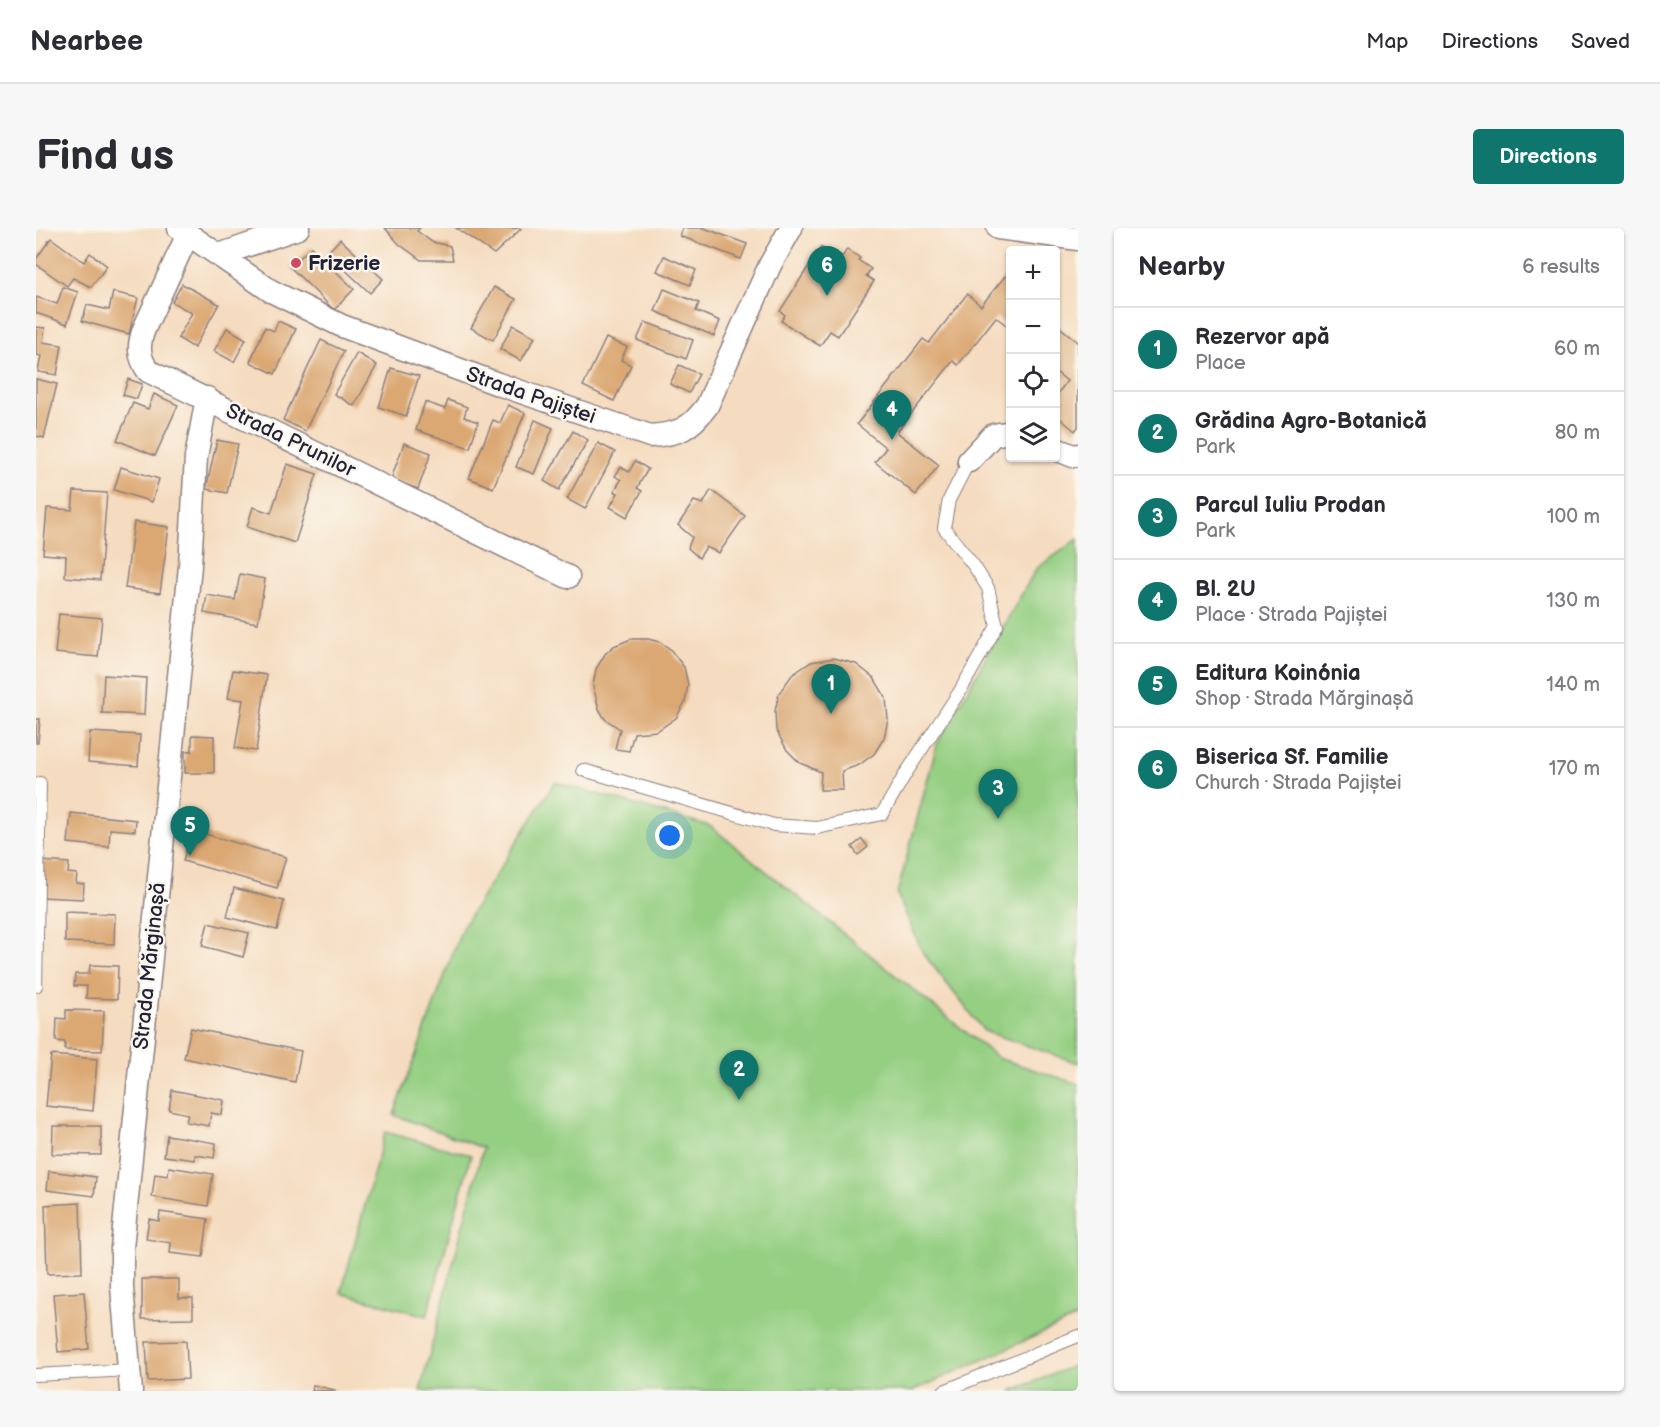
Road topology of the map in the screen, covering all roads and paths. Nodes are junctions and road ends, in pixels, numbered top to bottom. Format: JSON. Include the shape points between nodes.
{"nodes":[{"id":1,"x":298,"y":228,"type":"edge"},
{"id":2,"x":791,"y":228,"type":"edge"},
{"id":3,"x":998,"y":228,"type":"edge"},
{"id":4,"x":184,"y":231,"type":"edge"},
{"id":5,"x":1078,"y":239,"type":"edge"},
{"id":6,"x":219,"y":255,"type":"junction"},
{"id":7,"x":207,"y":398,"type":"junction"},
{"id":8,"x":1006,"y":433,"type":"edge"},
{"id":9,"x":1060,"y":451,"type":"edge"},
{"id":10,"x":1078,"y":455,"type":"edge"},
{"id":11,"x":969,"y":461,"type":"joint"},
{"id":12,"x":568,"y":577,"type":"dead end"},
{"id":13,"x":583,"y":770,"type":"dead end"},
{"id":14,"x":40,"y":783,"type":"dead end"},
{"id":15,"x":36,"y":986,"type":"edge"},
{"id":16,"x":1078,"y":1336,"type":"edge"},
{"id":17,"x":36,"y":1375,"type":"edge"},
{"id":18,"x":130,"y":1380,"type":"edge"},
{"id":19,"x":944,"y":1391,"type":"edge"}],
"edges":[{"from":1,"to":6,"type":"street"},
{"from":2,"to":6,"type":"street","name":"Strada Pajiștei","via":[[770,265],[707,406],[696,421],[681,430],[650,436],[342,326],[271,291]]},
{"from":3,"to":5,"type":"street"},
{"from":4,"to":6,"type":"street","name":"Strada Pajiștei"},
{"from":4,"to":7,"type":"street","name":"Strada Prunilor","via":[[144,329],[140,352],[148,371]]},
{"from":7,"to":12,"type":"street","name":"Strada Prunilor"},
{"from":7,"to":18,"type":"street","name":"Strada Mărginașă","via":[[196,457],[190,566],[123,1237],[122,1287]]},
{"from":8,"to":11,"type":"street","via":[[993,435]]},
{"from":9,"to":10,"type":"street"},
{"from":11,"to":13,"type":"lane","via":[[949,500],[944,528],[988,588],[997,626],[882,814],[817,828],[774,825]]},
{"from":14,"to":15,"type":"lane"},
{"from":16,"to":19,"type":"lane"},
{"from":17,"to":18,"type":"lane"}]}
